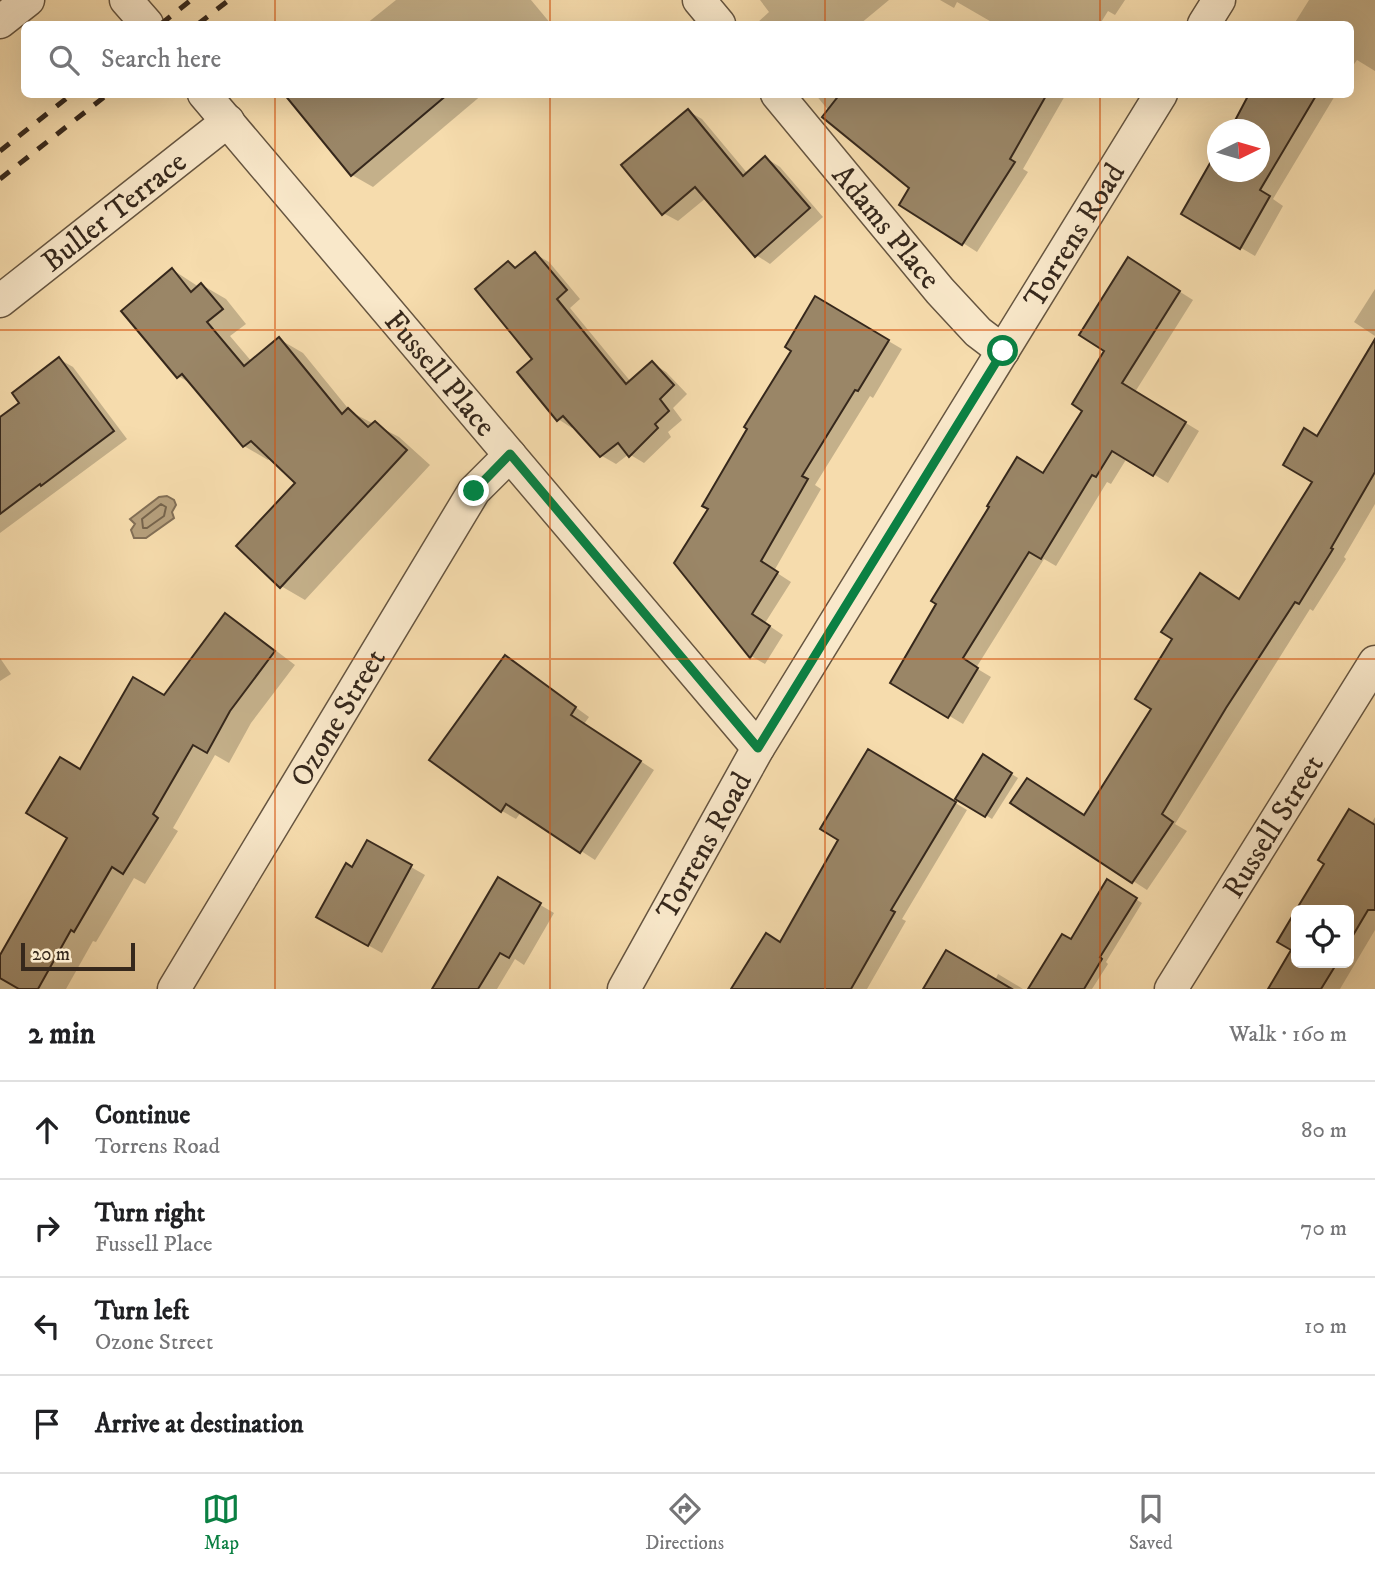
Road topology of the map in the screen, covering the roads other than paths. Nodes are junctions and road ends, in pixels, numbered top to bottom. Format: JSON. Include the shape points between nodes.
{"nodes":[{"id":1,"x":29,"y":0,"type":"edge"},
{"id":2,"x":126,"y":0,"type":"edge"},
{"id":3,"x":699,"y":0,"type":"edge"},
{"id":4,"x":1219,"y":0,"type":"edge"},
{"id":5,"x":144,"y":21,"type":"edge"},
{"id":6,"x":716,"y":21,"type":"edge"},
{"id":7,"x":1206,"y":21,"type":"edge"},
{"id":8,"x":0,"y":22,"type":"edge"},
{"id":9,"x":208,"y":98,"type":"edge"},
{"id":10,"x":780,"y":98,"type":"edge"},
{"id":11,"x":1159,"y":98,"type":"edge"},
{"id":12,"x":228,"y":121,"type":"junction"},
{"id":13,"x":0,"y":301,"type":"edge"},
{"id":14,"x":1003,"y":351,"type":"junction"},
{"id":15,"x":510,"y":454,"type":"junction"},
{"id":16,"x":1375,"y":662,"type":"edge"},
{"id":17,"x":758,"y":748,"type":"junction"},
{"id":18,"x":174,"y":989,"type":"edge"},
{"id":19,"x":624,"y":989,"type":"edge"},
{"id":20,"x":1171,"y":989,"type":"edge"}],
"edges":[{"from":1,"to":8,"type":"street"},
{"from":2,"to":5,"type":"street"},
{"from":3,"to":6,"type":"street"},
{"from":4,"to":7,"type":"street"},
{"from":9,"to":12,"type":"street","name":"Fussell Place"},
{"from":10,"to":14,"type":"street","name":"Adams Place","via":[[940,291]]},
{"from":11,"to":14,"type":"street","name":"Torrens Road"},
{"from":12,"to":13,"type":"street","name":"Buller Terrace"},
{"from":12,"to":15,"type":"street","name":"Fussell Place"},
{"from":14,"to":17,"type":"street","name":"Torrens Road"},
{"from":15,"to":17,"type":"street","name":"Fussell Place"},
{"from":15,"to":18,"type":"street","name":"Ozone Street","via":[[474,491]]},
{"from":16,"to":20,"type":"street","name":"Russell Street"},
{"from":17,"to":19,"type":"street","name":"Torrens Road"}]}
